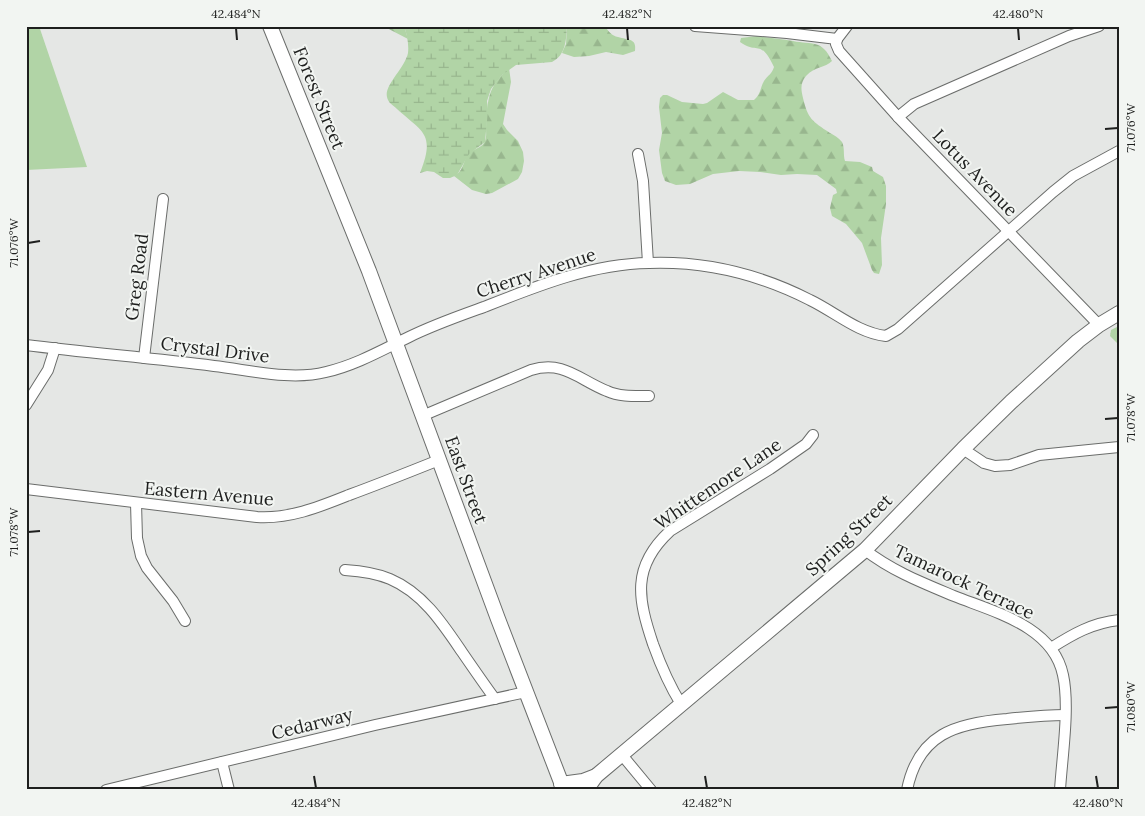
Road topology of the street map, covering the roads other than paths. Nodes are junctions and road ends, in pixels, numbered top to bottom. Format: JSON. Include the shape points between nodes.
{"nodes":[{"id":1,"x":270,"y":26,"type":"edge"},
{"id":2,"x":695,"y":26,"type":"edge"},
{"id":3,"x":847,"y":26,"type":"edge"},
{"id":4,"x":1099,"y":26,"type":"edge"},
{"id":5,"x":837,"y":39,"type":"junction"},
{"id":6,"x":898,"y":117,"type":"junction"},
{"id":7,"x":1119,"y":151,"type":"edge"},
{"id":8,"x":638,"y":154,"type":"dead end"},
{"id":9,"x":334,"y":184,"type":"joint"},
{"id":10,"x":163,"y":199,"type":"dead end"},
{"id":11,"x":1008,"y":231,"type":"junction"},
{"id":12,"x":648,"y":263,"type":"junction"},
{"id":13,"x":1119,"y":314,"type":"edge"},
{"id":14,"x":1099,"y":325,"type":"junction"},
{"id":15,"x":26,"y":344,"type":"edge"},
{"id":16,"x":396,"y":345,"type":"junction"},
{"id":17,"x":55,"y":348,"type":"junction"},
{"id":18,"x":144,"y":358,"type":"junction"},
{"id":19,"x":650,"y":396,"type":"dead end"},
{"id":20,"x":26,"y":405,"type":"edge"},
{"id":21,"x":422,"y":416,"type":"junction"},
{"id":22,"x":813,"y":435,"type":"dead end"},
{"id":23,"x":1119,"y":447,"type":"edge"},
{"id":24,"x":963,"y":449,"type":"junction"},
{"id":25,"x":439,"y":460,"type":"junction"},
{"id":26,"x":26,"y":489,"type":"edge"},
{"id":27,"x":136,"y":503,"type":"junction"},
{"id":28,"x":865,"y":550,"type":"junction"},
{"id":29,"x":345,"y":570,"type":"dead end"},
{"id":30,"x":1119,"y":620,"type":"edge"},
{"id":31,"x":185,"y":621,"type":"dead end"},
{"id":32,"x":1051,"y":648,"type":"junction"},
{"id":33,"x":526,"y":692,"type":"junction"},
{"id":34,"x":495,"y":699,"type":"junction"},
{"id":35,"x":681,"y":704,"type":"junction"},
{"id":36,"x":1065,"y":715,"type":"junction"},
{"id":37,"x":622,"y":755,"type":"junction"},
{"id":38,"x":222,"y":762,"type":"junction"},
{"id":39,"x":596,"y":776,"type":"junction"},
{"id":40,"x":562,"y":787,"type":"edge"},
{"id":41,"x":106,"y":790,"type":"edge"},
{"id":42,"x":229,"y":790,"type":"edge"},
{"id":43,"x":586,"y":790,"type":"edge"},
{"id":44,"x":651,"y":790,"type":"edge"},
{"id":45,"x":907,"y":790,"type":"edge"},
{"id":46,"x":1060,"y":790,"type":"edge"}],
"edges":[{"from":1,"to":9,"type":"main road","name":"Forest Street"},
{"from":2,"to":5,"type":"street"},
{"from":3,"to":5,"type":"street"},
{"from":4,"to":6,"type":"street","via":[[914,104]]},
{"from":5,"to":6,"type":"street","name":"Lotus Avenue","via":[[839,51]]},
{"from":6,"to":11,"type":"street","name":"Lotus Avenue"},
{"from":7,"to":11,"type":"street","via":[[1073,176]]},
{"from":8,"to":12,"type":"street"},
{"from":9,"to":16,"type":"main road","name":"East Street"},
{"from":10,"to":18,"type":"street","name":"Greg Road"},
{"from":11,"to":12,"type":"street","name":"Cherry Avenue","via":[[884,336],[867,331],[810,299],[760,278],[696,264]]},
{"from":11,"to":14,"type":"street","name":"Lotus Avenue"},
{"from":12,"to":16,"type":"street","name":"Cherry Avenue","via":[[597,269],[555,280]]},
{"from":13,"to":14,"type":"main road","name":"Spring Street"},
{"from":14,"to":24,"type":"main road","name":"Spring Street","via":[[1056,360]]},
{"from":15,"to":17,"type":"street","name":"Crystal Drive"},
{"from":16,"to":18,"type":"street","name":"Crystal Drive","via":[[337,370],[310,375]]},
{"from":16,"to":21,"type":"main road","name":"East Street"},
{"from":17,"to":18,"type":"street","name":"Crystal Drive"},
{"from":17,"to":20,"type":"street","via":[[48,370]]},
{"from":19,"to":21,"type":"street","via":[[608,392],[568,370],[550,367],[532,370]]},
{"from":21,"to":25,"type":"main road","name":"East Street"},
{"from":22,"to":35,"type":"street","name":"Whittemore Lane","via":[[806,444],[770,469],[670,531],[648,559],[641,584],[642,610],[665,676]]},
{"from":23,"to":24,"type":"street","via":[[1039,455],[1010,465],[995,466],[984,463]]},
{"from":24,"to":28,"type":"main road","name":"Spring Street"},
{"from":25,"to":27,"type":"street","name":"Eastern Avenue","via":[[284,517],[257,517]]},
{"from":25,"to":33,"type":"main road","name":"East Street"},
{"from":26,"to":27,"type":"street","name":"Eastern Avenue"},
{"from":27,"to":31,"type":"street","via":[[141,556]]},
{"from":28,"to":32,"type":"street","name":"Tamarock Terrace","via":[[914,579],[1000,613],[1030,630]]},
{"from":28,"to":35,"type":"main road","name":"Spring Street"},
{"from":29,"to":34,"type":"street","via":[[388,578],[418,596],[447,630]]},
{"from":30,"to":32,"type":"street","via":[[1078,631]]},
{"from":32,"to":36,"type":"street","name":"Tamarock Terrace","via":[[1063,674]]},
{"from":33,"to":34,"type":"street","name":"Cedarway"},
{"from":33,"to":40,"type":"main road","name":"East Street"},
{"from":34,"to":38,"type":"street","name":"Cedarway"},
{"from":35,"to":37,"type":"main road","name":"Spring Street"},
{"from":36,"to":45,"type":"street","via":[[999,719],[954,728],[936,738],[922,752],[912,770]]},
{"from":36,"to":46,"type":"street","name":"Tamarock Terrace"},
{"from":37,"to":39,"type":"main road","name":"Spring Street"},
{"from":37,"to":44,"type":"street"},
{"from":38,"to":41,"type":"street","name":"Cedarway"},
{"from":38,"to":42,"type":"street"},
{"from":39,"to":40,"type":"main road","name":"Spring Street"},
{"from":39,"to":43,"type":"main road","name":"Spring Street"}]}
